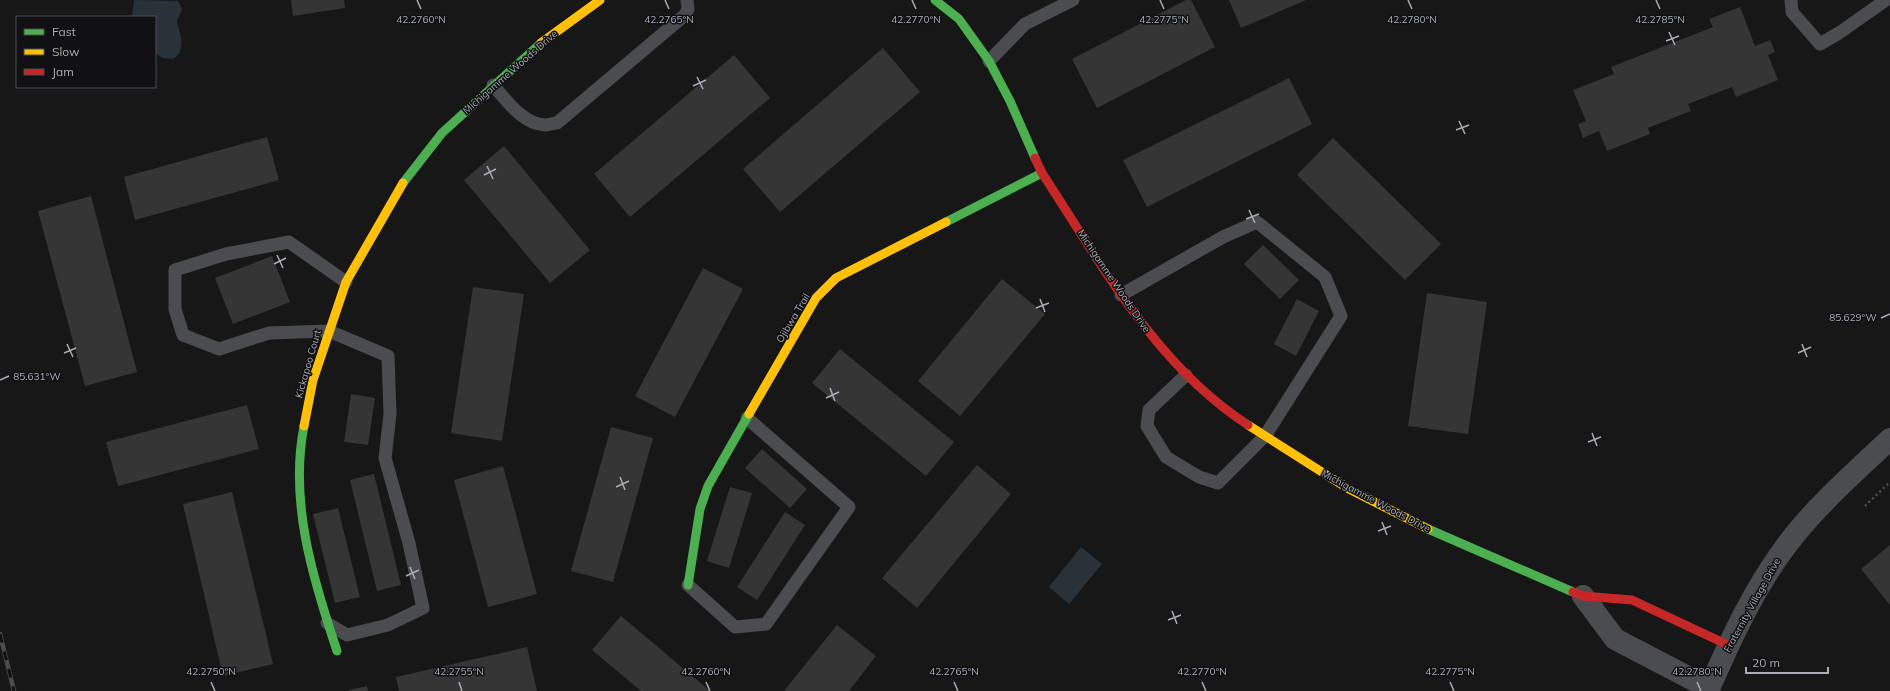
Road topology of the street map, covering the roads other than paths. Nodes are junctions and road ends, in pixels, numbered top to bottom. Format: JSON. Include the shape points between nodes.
{"nodes":[{"id":1,"x":600,"y":0,"type":"edge"},
{"id":2,"x":687,"y":0,"type":"edge"},
{"id":3,"x":1073,"y":0,"type":"edge"},
{"id":4,"x":1791,"y":0,"type":"edge"},
{"id":5,"x":1886,"y":0,"type":"edge"},
{"id":6,"x":939,"y":1,"type":"edge"},
{"id":7,"x":989,"y":61,"type":"junction"},
{"id":8,"x":493,"y":86,"type":"junction"},
{"id":9,"x":442,"y":133,"type":"joint"},
{"id":10,"x":1042,"y":173,"type":"junction"},
{"id":11,"x":346,"y":282,"type":"junction"},
{"id":12,"x":1121,"y":295,"type":"junction"},
{"id":13,"x":329,"y":331,"type":"junction"},
{"id":14,"x":1186,"y":375,"type":"junction"},
{"id":15,"x":747,"y":418,"type":"junction"},
{"id":16,"x":1265,"y":436,"type":"junction"},
{"id":17,"x":1890,"y":439,"type":"edge"},
{"id":18,"x":688,"y":585,"type":"joint"},
{"id":19,"x":1583,"y":596,"type":"junction"},
{"id":20,"x":326,"y":622,"type":"junction"},
{"id":21,"x":1728,"y":645,"type":"junction"},
{"id":22,"x":337,"y":651,"type":"dead end"},
{"id":23,"x":1708,"y":690,"type":"edge"}],
"edges":[{"from":1,"to":8,"type":"street","name":"Michigamme Woods Drive","via":[[541,43]]},
{"from":2,"to":8,"type":"lane","via":[[688,9],[684,15],[557,123],[545,125],[522,116]]},
{"from":3,"to":7,"type":"lane","via":[[1025,24]]},
{"from":4,"to":5,"type":"lane","via":[[1792,12],[1820,44]]},
{"from":6,"to":7,"type":"street","name":"Michigamme Woods Drive","via":[[959,19]]},
{"from":7,"to":10,"type":"street","name":"Michigamme Woods Drive"},
{"from":8,"to":9,"type":"street","name":"Michigamme Woods Drive"},
{"from":9,"to":11,"type":"street","name":"Kickapoo Court","via":[[403,182]]},
{"from":10,"to":12,"type":"street","name":"Michigamme Woods Drive"},
{"from":10,"to":15,"type":"street","name":"Ojibwa Trail","via":[[836,278],[816,298]]},
{"from":11,"to":13,"type":"street","name":"Kickapoo Court"},
{"from":11,"to":13,"type":"lane","via":[[289,242],[226,254],[174,270],[175,309],[183,335],[219,349],[269,333]]},
{"from":12,"to":14,"type":"street","name":"Michigamme Woods Drive","via":[[1140,323]]},
{"from":12,"to":16,"type":"lane","via":[[1223,237],[1257,222],[1325,277],[1342,316]]},
{"from":13,"to":20,"type":"street","name":"Kickapoo Court","via":[[313,380],[303,429],[299,478],[300,503],[316,590]]},
{"from":13,"to":20,"type":"lane","via":[[388,356],[390,414],[385,458],[409,542],[423,608],[388,625],[347,635]]},
{"from":14,"to":16,"type":"street","name":"Michigamme Woods Drive","via":[[1239,419]]},
{"from":14,"to":16,"type":"lane","via":[[1149,410],[1147,426],[1166,457],[1199,477],[1218,483]]},
{"from":15,"to":18,"type":"street","name":"Ojibwa Trail","via":[[708,486],[700,508]]},
{"from":15,"to":18,"type":"lane","via":[[849,507],[766,624],[735,627]]},
{"from":16,"to":19,"type":"street","name":"Michigamme Woods Drive","via":[[1346,488],[1418,525]]},
{"from":17,"to":21,"type":"street","name":"Fraternity Village Drive","via":[[1824,503],[1786,545],[1767,573]]},
{"from":19,"to":21,"type":"street","name":"Michigamme Woods Drive","via":[[1632,600]]},
{"from":19,"to":23,"type":"street","via":[[1615,639]]},
{"from":20,"to":22,"type":"street","name":"Kickapoo Court"},
{"from":21,"to":23,"type":"street","name":"Fraternity Village Drive"}]}
